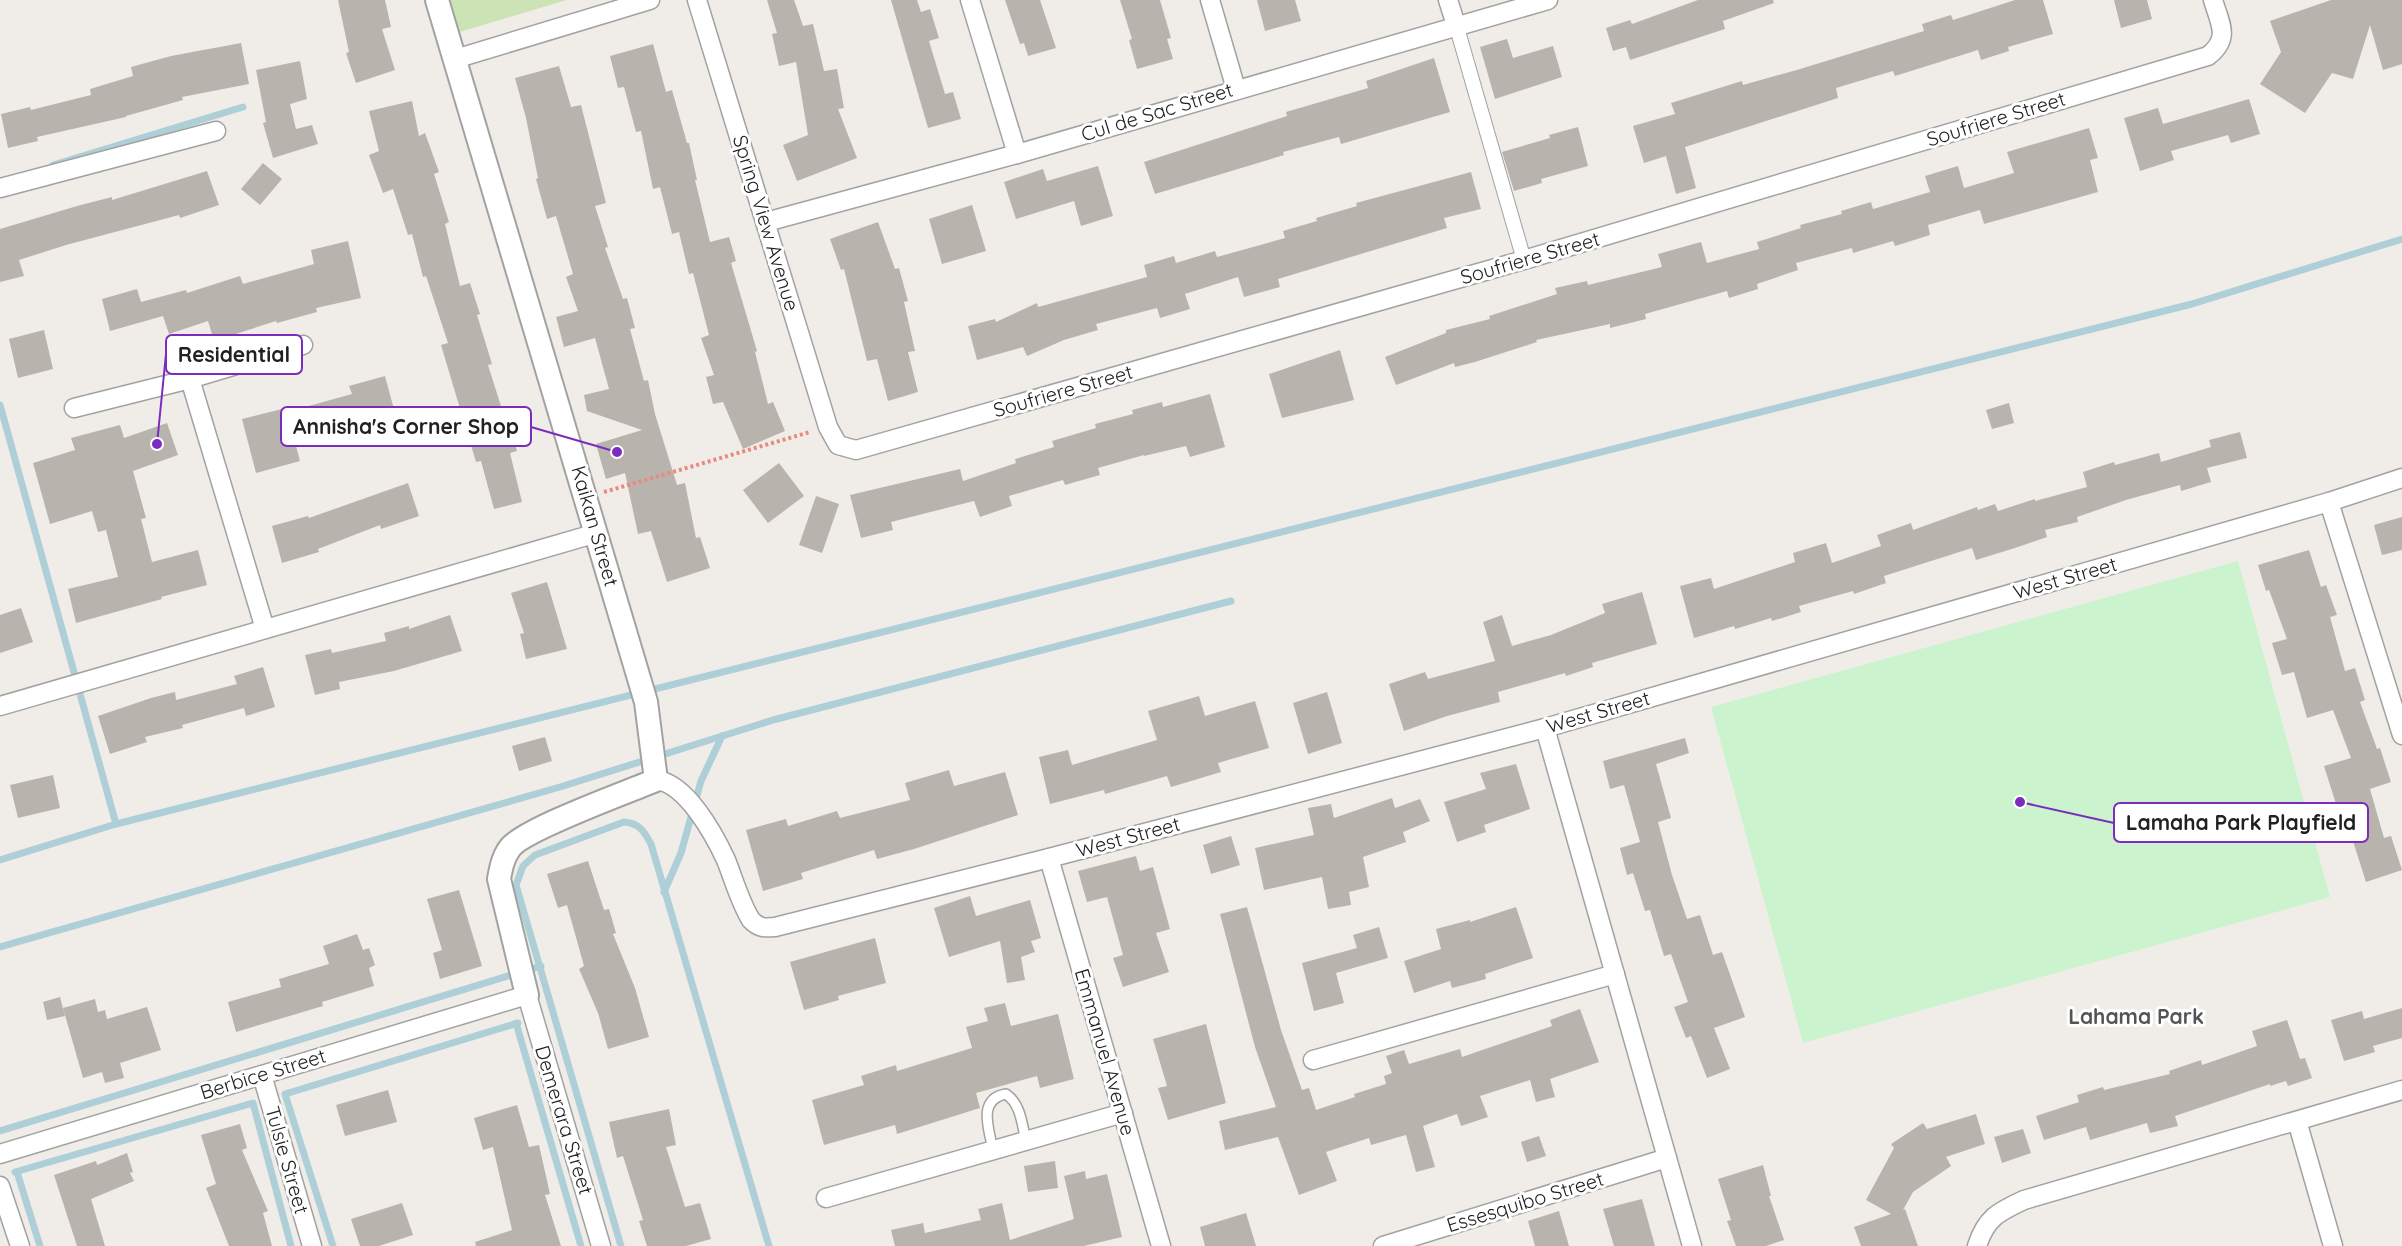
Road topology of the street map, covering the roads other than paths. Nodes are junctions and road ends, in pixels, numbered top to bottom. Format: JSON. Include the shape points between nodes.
{"nodes":[{"id":1,"x":436,"y":0,"type":"edge"},
{"id":2,"x":650,"y":0,"type":"edge"},
{"id":3,"x":697,"y":0,"type":"edge"},
{"id":4,"x":970,"y":0,"type":"edge"},
{"id":5,"x":1210,"y":0,"type":"edge"},
{"id":6,"x":1449,"y":0,"type":"edge"},
{"id":7,"x":1548,"y":0,"type":"edge"},
{"id":8,"x":2213,"y":0,"type":"edge"},
{"id":9,"x":1457,"y":28,"type":"junction"},
{"id":10,"x":455,"y":59,"type":"junction"},
{"id":11,"x":1236,"y":89,"type":"junction"},
{"id":12,"x":216,"y":130,"type":"dead end"},
{"id":13,"x":1017,"y":154,"type":"junction"},
{"id":14,"x":0,"y":188,"type":"edge"},
{"id":15,"x":766,"y":222,"type":"junction"},
{"id":16,"x":1524,"y":260,"type":"junction"},
{"id":17,"x":303,"y":345,"type":"dead end"},
{"id":18,"x":190,"y":379,"type":"junction"},
{"id":19,"x":74,"y":408,"type":"dead end"},
{"id":20,"x":838,"y":445,"type":"joint"},
{"id":21,"x":2402,"y":478,"type":"edge"},
{"id":22,"x":2329,"y":502,"type":"junction"},
{"id":23,"x":597,"y":533,"type":"junction"},
{"id":24,"x":265,"y":629,"type":"junction"},
{"id":25,"x":0,"y":706,"type":"edge"},
{"id":26,"x":1545,"y":728,"type":"junction"},
{"id":27,"x":2402,"y":735,"type":"edge"},
{"id":28,"x":656,"y":780,"type":"junction"},
{"id":29,"x":1049,"y":858,"type":"junction"},
{"id":30,"x":1615,"y":975,"type":"junction"},
{"id":31,"x":527,"y":995,"type":"junction"},
{"id":32,"x":1313,"y":1060,"type":"dead end"},
{"id":33,"x":262,"y":1075,"type":"junction"},
{"id":34,"x":2402,"y":1090,"type":"edge"},
{"id":35,"x":1123,"y":1113,"type":"junction"},
{"id":36,"x":2297,"y":1121,"type":"junction"},
{"id":37,"x":1026,"y":1141,"type":"junction"},
{"id":38,"x":993,"y":1150,"type":"junction"},
{"id":39,"x":0,"y":1154,"type":"edge"},
{"id":40,"x":1667,"y":1158,"type":"junction"},
{"id":41,"x":0,"y":1186,"type":"edge"},
{"id":42,"x":826,"y":1198,"type":"dead end"},
{"id":43,"x":20,"y":1246,"type":"edge"},
{"id":44,"x":312,"y":1246,"type":"edge"},
{"id":45,"x":601,"y":1246,"type":"edge"},
{"id":46,"x":1161,"y":1246,"type":"edge"},
{"id":47,"x":1383,"y":1246,"type":"edge"},
{"id":48,"x":1692,"y":1246,"type":"edge"},
{"id":49,"x":1977,"y":1246,"type":"edge"},
{"id":50,"x":2333,"y":1246,"type":"edge"}],
"edges":[{"from":1,"to":10,"type":"street","name":"Kaikan Street"},
{"from":2,"to":10,"type":"street"},
{"from":3,"to":15,"type":"street","name":"Spring View Avenue"},
{"from":4,"to":13,"type":"street"},
{"from":5,"to":11,"type":"street"},
{"from":6,"to":9,"type":"street"},
{"from":7,"to":9,"type":"street","name":"Cul de Sac Street"},
{"from":8,"to":16,"type":"street","name":"Soufriere Street","via":[[2223,34],[2218,48],[2208,56]]},
{"from":9,"to":11,"type":"street","name":"Cul de Sac Street"},
{"from":9,"to":16,"type":"street"},
{"from":10,"to":23,"type":"street","name":"Kaikan Street"},
{"from":11,"to":13,"type":"street","name":"Cul de Sac Street"},
{"from":12,"to":14,"type":"street"},
{"from":13,"to":15,"type":"street","name":"Cul de Sac Street"},
{"from":15,"to":20,"type":"street","name":"Spring View Avenue","via":[[828,427]]},
{"from":16,"to":20,"type":"street","name":"Soufriere Street","via":[[856,450]]},
{"from":17,"to":18,"type":"street"},
{"from":18,"to":19,"type":"street"},
{"from":18,"to":24,"type":"street"},
{"from":21,"to":22,"type":"street","name":"West Street"},
{"from":22,"to":26,"type":"street","name":"West Street"},
{"from":22,"to":27,"type":"street"},
{"from":23,"to":24,"type":"street"},
{"from":23,"to":28,"type":"street","name":"Kaikan Street","via":[[646,702]]},
{"from":24,"to":25,"type":"street"},
{"from":26,"to":29,"type":"street","name":"West Street"},
{"from":26,"to":30,"type":"street"},
{"from":28,"to":29,"type":"street","name":"West Street","via":[[672,784],[683,793],[719,846],[752,920],[764,928]]},
{"from":28,"to":31,"type":"street","via":[[537,830],[510,847],[499,879]]},
{"from":29,"to":35,"type":"street","name":"Emmanuel Avenue"},
{"from":30,"to":32,"type":"street"},
{"from":30,"to":40,"type":"street"},
{"from":31,"to":33,"type":"street","name":"Berbice Street"},
{"from":31,"to":45,"type":"street","name":"Demerara Street"},
{"from":33,"to":39,"type":"street","name":"Berbice Street"},
{"from":33,"to":44,"type":"street","name":"Tulsie Street"},
{"from":34,"to":36,"type":"street"},
{"from":35,"to":37,"type":"street"},
{"from":35,"to":46,"type":"street","name":"Emmanuel Avenue"},
{"from":36,"to":49,"type":"street","via":[[2024,1200],[2000,1211],[1986,1224]]},
{"from":36,"to":50,"type":"street"},
{"from":37,"to":38,"type":"street"},
{"from":37,"to":38,"type":"lane","via":[[1013,1099],[1006,1094],[997,1096],[987,1110]]},
{"from":38,"to":42,"type":"street"},
{"from":40,"to":47,"type":"street","name":"Essesquibo Street"},
{"from":40,"to":48,"type":"street"},
{"from":41,"to":43,"type":"street"}]}
